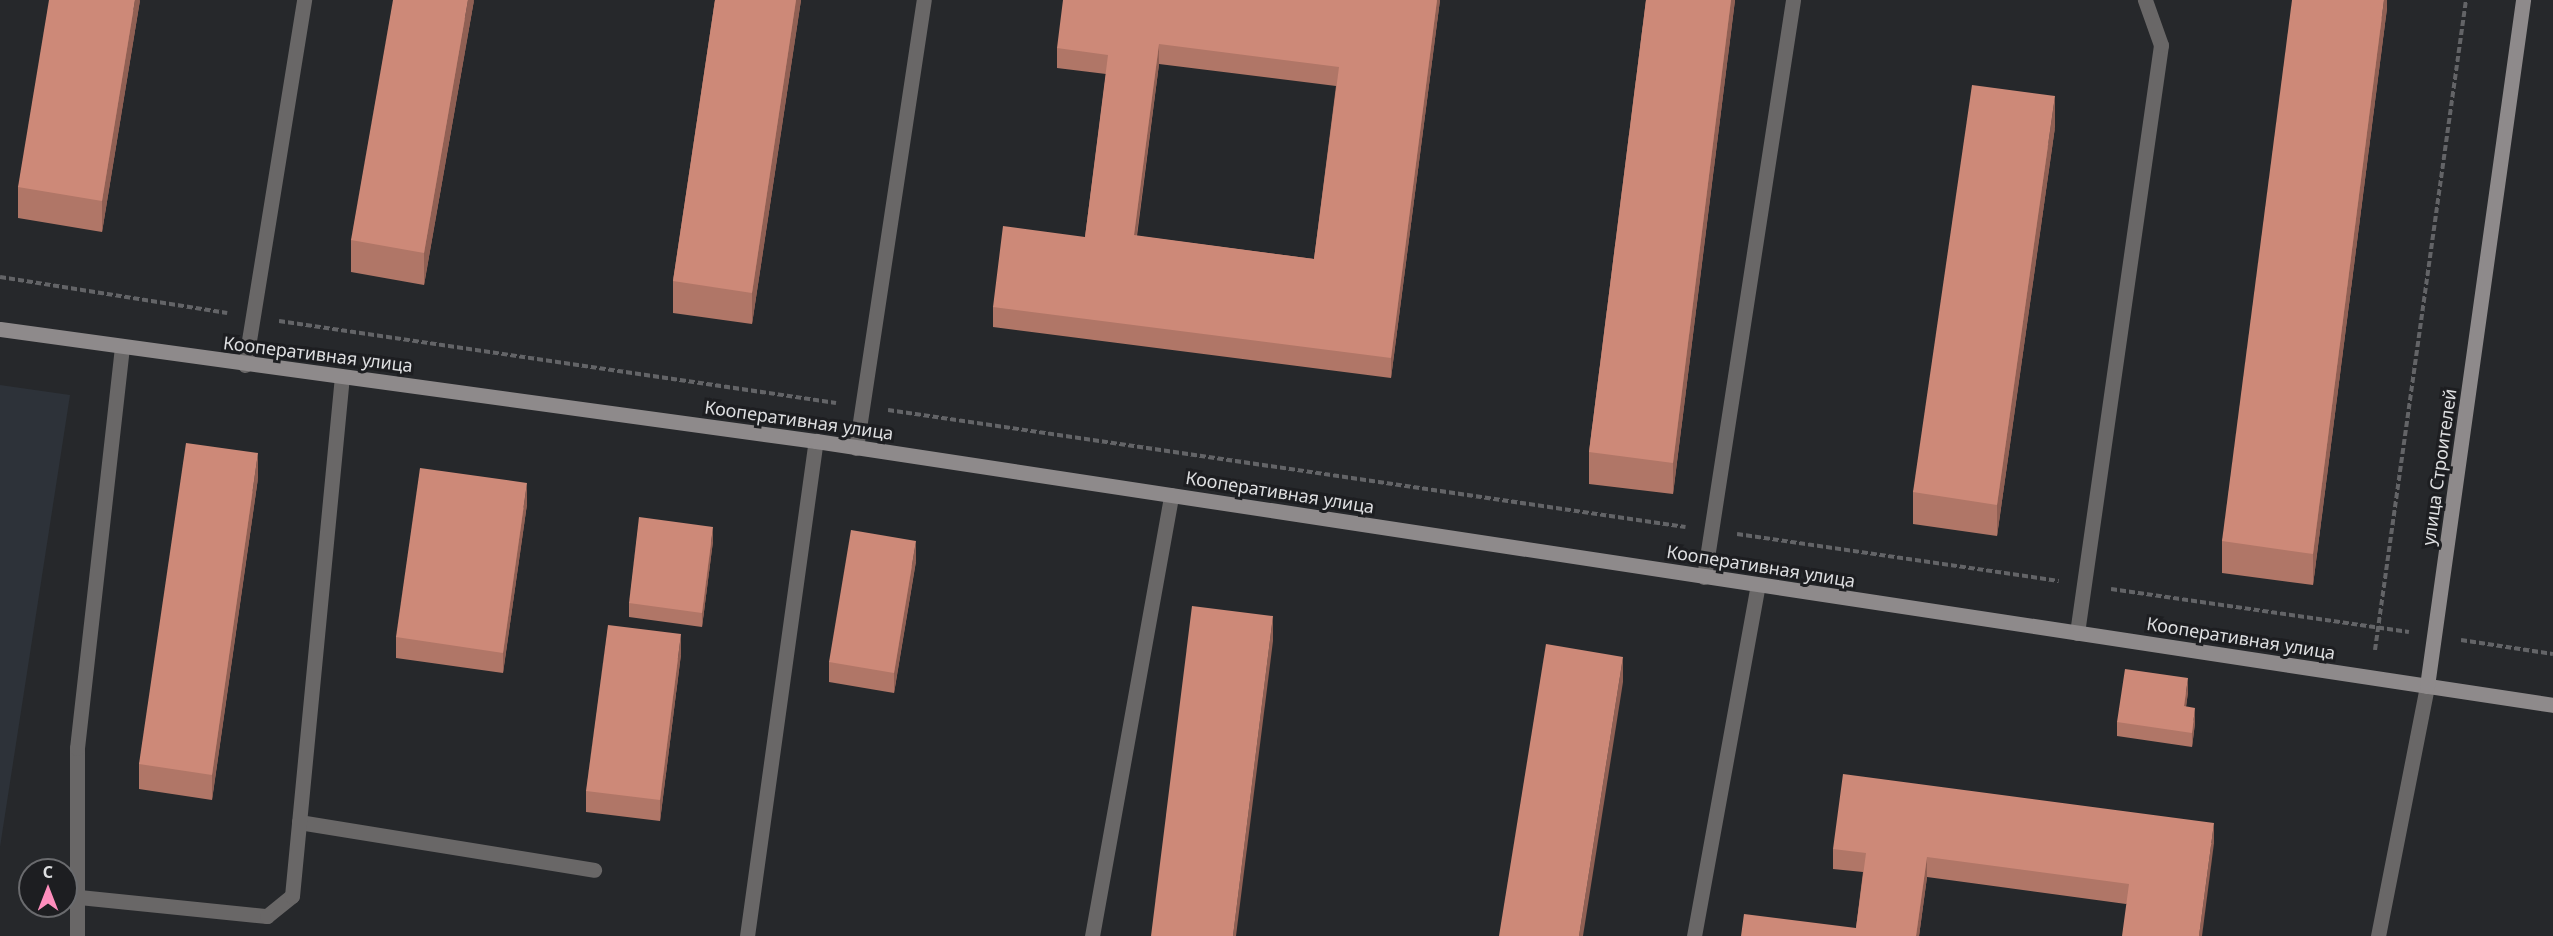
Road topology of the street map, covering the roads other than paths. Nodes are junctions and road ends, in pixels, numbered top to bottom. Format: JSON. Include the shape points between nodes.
{"nodes":[{"id":1,"x":304,"y":0,"type":"edge"},
{"id":2,"x":924,"y":0,"type":"edge"},
{"id":3,"x":1793,"y":0,"type":"edge"},
{"id":4,"x":2145,"y":0,"type":"edge"},
{"id":5,"x":2523,"y":0,"type":"edge"},
{"id":6,"x":0,"y":329,"type":"edge"},
{"id":7,"x":122,"y":347,"type":"junction"},
{"id":8,"x":245,"y":365,"type":"junction"},
{"id":9,"x":342,"y":376,"type":"junction"},
{"id":10,"x":816,"y":441,"type":"junction"},
{"id":11,"x":856,"y":448,"type":"junction"},
{"id":12,"x":1171,"y":495,"type":"junction"},
{"id":13,"x":1704,"y":577,"type":"junction"},
{"id":14,"x":1758,"y":585,"type":"junction"},
{"id":15,"x":2078,"y":633,"type":"junction"},
{"id":16,"x":2427,"y":686,"type":"junction"},
{"id":17,"x":2553,"y":705,"type":"edge"},
{"id":18,"x":299,"y":822,"type":"junction"},
{"id":19,"x":594,"y":870,"type":"dead end"},
{"id":20,"x":79,"y":897,"type":"junction"},
{"id":21,"x":77,"y":936,"type":"edge"},
{"id":22,"x":747,"y":936,"type":"edge"},
{"id":23,"x":1092,"y":936,"type":"edge"},
{"id":24,"x":1694,"y":936,"type":"edge"},
{"id":25,"x":2378,"y":936,"type":"edge"}],
"edges":[{"from":1,"to":8,"type":"street"},
{"from":2,"to":11,"type":"street"},
{"from":3,"to":13,"type":"street"},
{"from":4,"to":15,"type":"street","via":[[2161,45]]},
{"from":5,"to":16,"type":"street","name":"улица Строителей"},
{"from":6,"to":7,"type":"street","name":"Кооперативная улица"},
{"from":7,"to":8,"type":"street","name":"Кооперативная улица"},
{"from":7,"to":20,"type":"street","via":[[77,748]]},
{"from":8,"to":9,"type":"street","name":"Кооперативная улица"},
{"from":9,"to":10,"type":"street","name":"Кооперативная улица"},
{"from":9,"to":18,"type":"street"},
{"from":10,"to":11,"type":"street","name":"Кооперативная улица"},
{"from":10,"to":22,"type":"street"},
{"from":11,"to":12,"type":"street","name":"Кооперативная улица"},
{"from":12,"to":13,"type":"street","name":"Кооперативная улица"},
{"from":12,"to":23,"type":"street"},
{"from":13,"to":14,"type":"street","name":"Кооперативная улица"},
{"from":14,"to":15,"type":"street","name":"Кооперативная улица"},
{"from":14,"to":24,"type":"street"},
{"from":15,"to":16,"type":"street","name":"Кооперативная улица"},
{"from":16,"to":17,"type":"street","name":"Кооперативная улица"},
{"from":16,"to":25,"type":"street","name":"улица Строителей"},
{"from":18,"to":19,"type":"street"},
{"from":18,"to":20,"type":"street","via":[[292,896],[267,916]]},
{"from":20,"to":21,"type":"street"}]}
